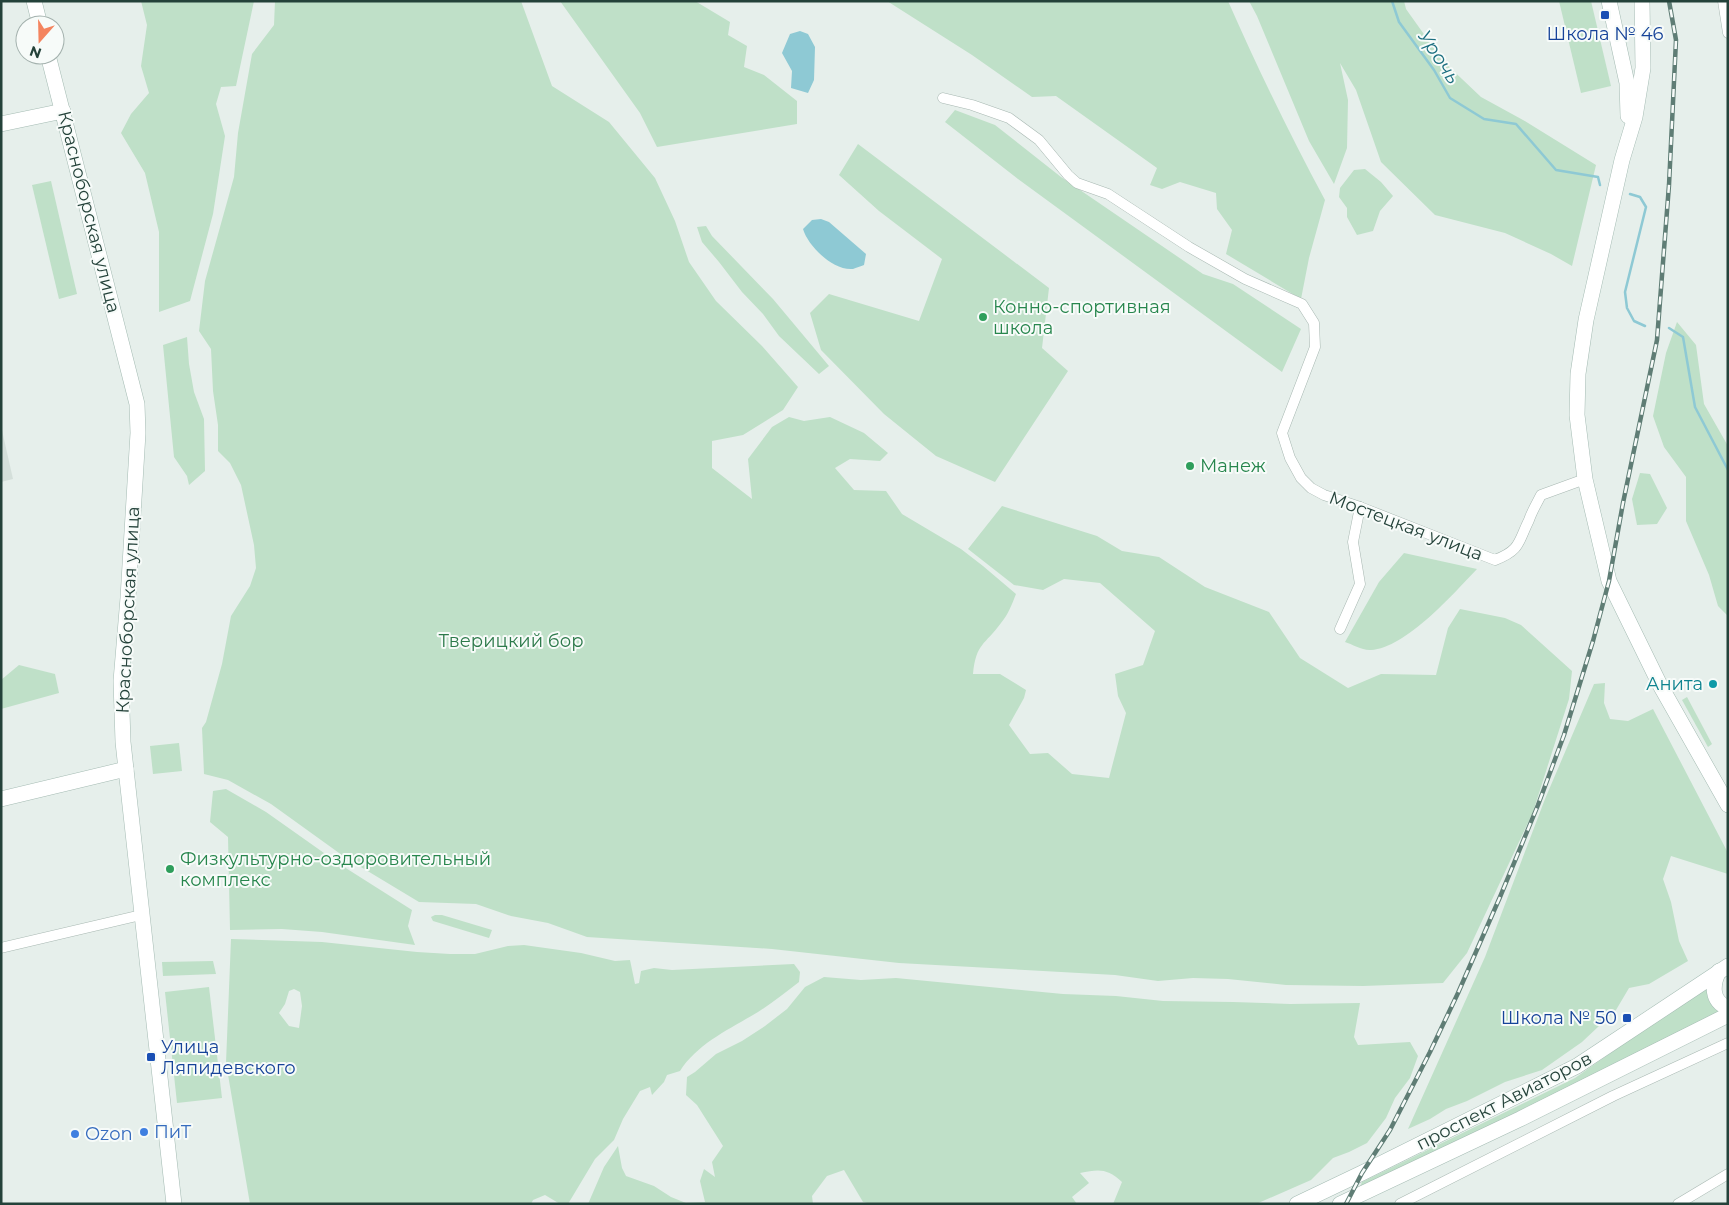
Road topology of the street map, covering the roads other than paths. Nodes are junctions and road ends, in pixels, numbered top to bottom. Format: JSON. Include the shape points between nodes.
{"nodes":[{"id":1,"x":34,"y":1,"type":"edge"},
{"id":2,"x":1609,"y":1,"type":"edge"},
{"id":3,"x":1642,"y":1,"type":"edge"},
{"id":4,"x":1724,"y":1,"type":"edge"},
{"id":5,"x":38,"y":15,"type":"edge"},
{"id":6,"x":1644,"y":24,"type":"junction"},
{"id":7,"x":1616,"y":29,"type":"junction"},
{"id":8,"x":1728,"y":33,"type":"edge"},
{"id":9,"x":51,"y":65,"type":"edge"},
{"id":10,"x":943,"y":98,"type":"dead end"},
{"id":11,"x":63,"y":110,"type":"junction"},
{"id":12,"x":1,"y":124,"type":"edge"},
{"id":13,"x":1629,"y":135,"type":"junction"},
{"id":14,"x":1584,"y":479,"type":"junction"},
{"id":15,"x":1360,"y":507,"type":"junction"},
{"id":16,"x":1340,"y":629,"type":"dead end"},
{"id":17,"x":126,"y":769,"type":"junction"},
{"id":18,"x":1,"y":799,"type":"edge"},
{"id":19,"x":1728,"y":805,"type":"edge"},
{"id":20,"x":141,"y":915,"type":"junction"},
{"id":21,"x":1,"y":948,"type":"edge"},
{"id":22,"x":1723,"y":968,"type":"edge"},
{"id":23,"x":1728,"y":1008,"type":"edge"},
{"id":24,"x":1728,"y":1016,"type":"edge"},
{"id":25,"x":1728,"y":1042,"type":"edge"},
{"id":26,"x":1728,"y":1174,"type":"edge"},
{"id":27,"x":174,"y":1204,"type":"edge"},
{"id":28,"x":1297,"y":1204,"type":"edge"},
{"id":29,"x":1340,"y":1204,"type":"edge"},
{"id":30,"x":1400,"y":1204,"type":"edge"},
{"id":31,"x":1678,"y":1204,"type":"edge"}],
"edges":[{"from":1,"to":5,"type":"main road"},
{"from":2,"to":7,"type":"main road"},
{"from":3,"to":6,"type":"main road"},
{"from":4,"to":8,"type":"street"},
{"from":6,"to":7,"type":"main road"},
{"from":6,"to":13,"type":"main road","via":[[1643,68]]},
{"from":7,"to":13,"type":"main road","via":[[1627,84]]},
{"from":9,"to":11,"type":"main road","name":"Красноборская улица"},
{"from":10,"to":15,"type":"street","name":"Мостецкая улица","via":[[972,104],[1009,118],[1039,140],[1077,183],[1108,194],[1245,279],[1302,304],[1314,323],[1315,347],[1282,433],[1290,458],[1311,488],[1324,496]]},
{"from":11,"to":12,"type":"main road"},
{"from":11,"to":17,"type":"main road","name":"Красноборская улица","via":[[138,404],[121,681]]},
{"from":13,"to":14,"type":"main road","via":[[1586,320],[1578,374],[1577,415]]},
{"from":14,"to":15,"type":"street","name":"Мостецкая улица","via":[[1541,495],[1520,543],[1508,555],[1495,560]]},
{"from":14,"to":19,"type":"main road","via":[[1608,581],[1660,685]]},
{"from":15,"to":16,"type":"street","via":[[1353,542],[1360,584]]},
{"from":17,"to":18,"type":"main road"},
{"from":17,"to":20,"type":"main road","name":"Красноборская улица"},
{"from":20,"to":21,"type":"street"},
{"from":20,"to":27,"type":"main road","name":"Красноборская улица"},
{"from":22,"to":23,"type":"main road","via":[[1713,985],[1714,994]]},
{"from":22,"to":28,"type":"main road","name":"проспект Авиаторов","via":[[1577,1066]]},
{"from":24,"to":29,"type":"main road","name":"проспект Авиаторов"},
{"from":25,"to":30,"type":"street","via":[[1613,1096]]},
{"from":26,"to":31,"type":"street"}]}
